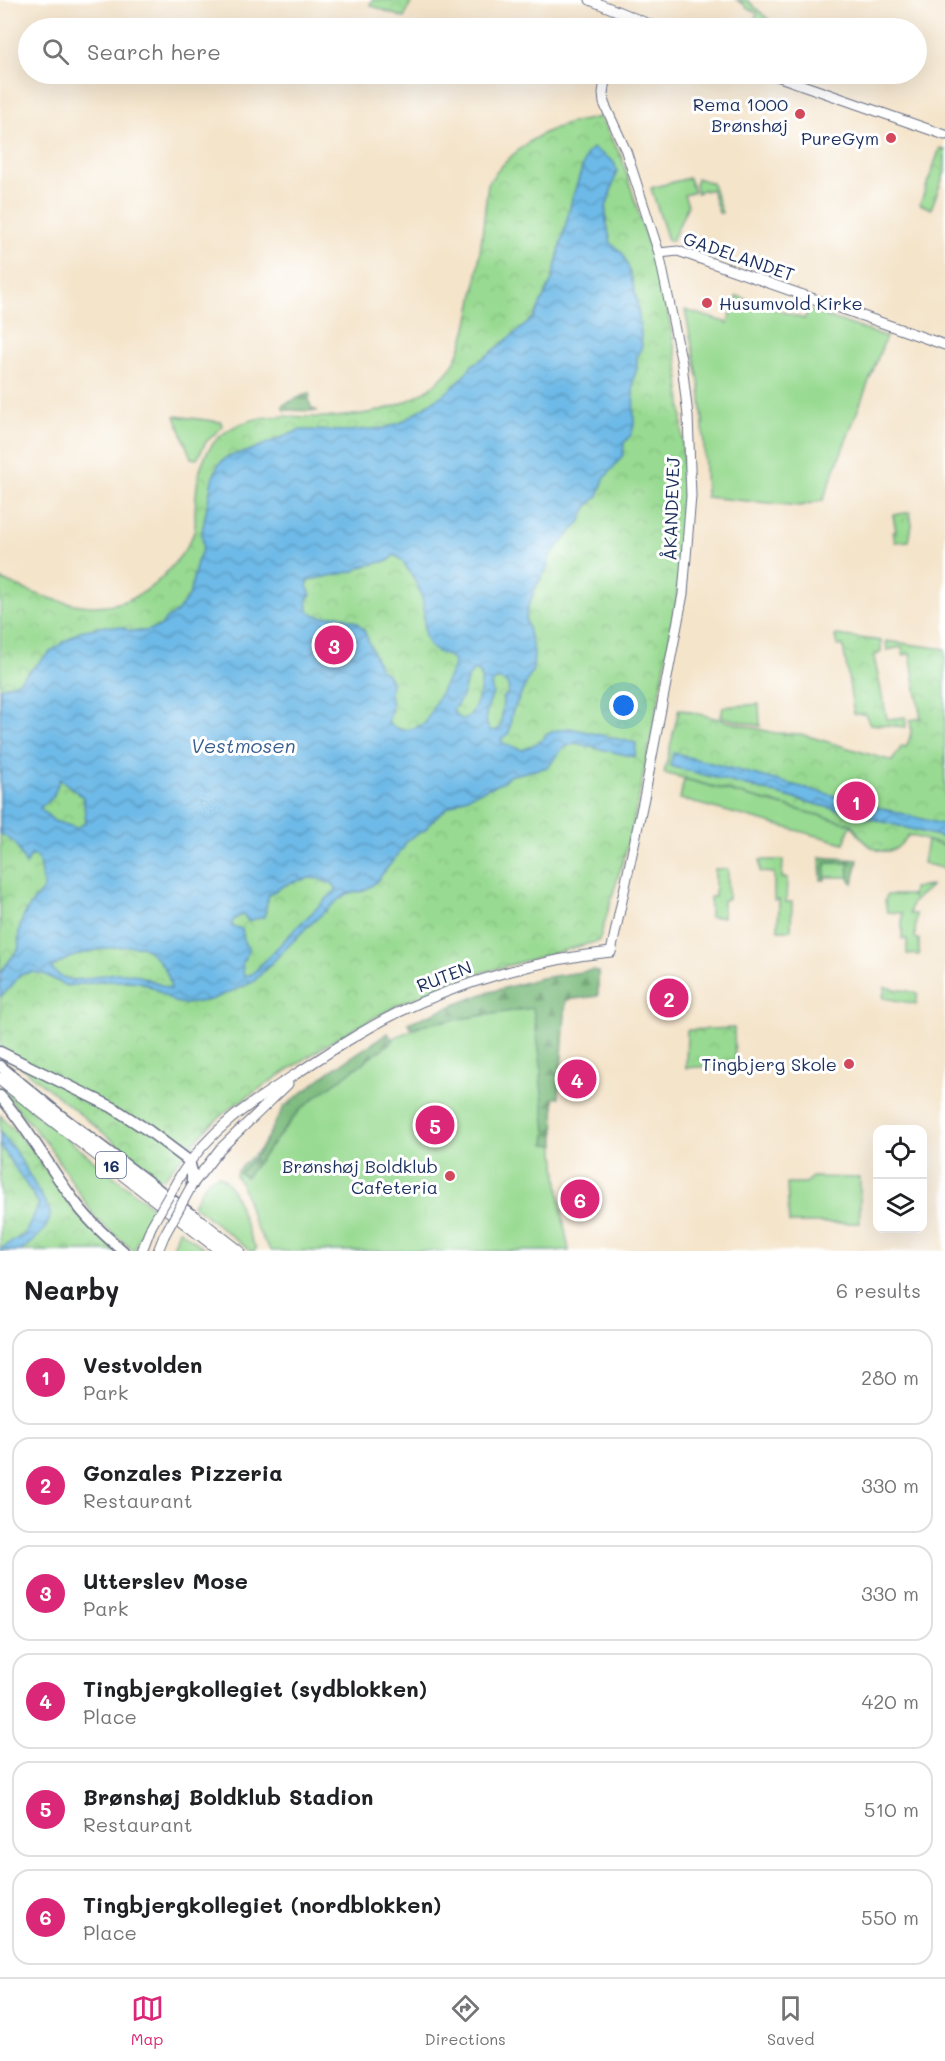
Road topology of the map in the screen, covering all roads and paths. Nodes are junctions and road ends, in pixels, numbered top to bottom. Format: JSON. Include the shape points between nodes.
{"nodes":[{"id":1,"x":590,"y":0,"type":"edge"},
{"id":2,"x":629,"y":16,"type":"joint"},
{"id":3,"x":634,"y":18,"type":"edge"},
{"id":4,"x":604,"y":84,"type":"edge"},
{"id":5,"x":800,"y":84,"type":"edge"},
{"id":6,"x":945,"y":135,"type":"edge"},
{"id":7,"x":659,"y":253,"type":"junction"},
{"id":8,"x":945,"y":345,"type":"edge"},
{"id":9,"x":612,"y":952,"type":"joint"},
{"id":10,"x":0,"y":1052,"type":"edge"},
{"id":11,"x":0,"y":1066,"type":"edge"},
{"id":12,"x":303,"y":1069,"type":"junction"},
{"id":13,"x":0,"y":1079,"type":"edge"},
{"id":14,"x":0,"y":1096,"type":"edge"},
{"id":15,"x":189,"y":1161,"type":"junction"},
{"id":16,"x":192,"y":1185,"type":"junction"},
{"id":17,"x":193,"y":1216,"type":"joint"},
{"id":18,"x":123,"y":1251,"type":"edge"},
{"id":19,"x":142,"y":1251,"type":"edge"},
{"id":20,"x":158,"y":1251,"type":"edge"},
{"id":21,"x":222,"y":1251,"type":"edge"},
{"id":22,"x":238,"y":1251,"type":"edge"}],
"edges":[{"from":1,"to":2,"type":"street"},
{"from":2,"to":3,"type":"street"},
{"from":4,"to":7,"type":"street","name":"ÅKANDEVEJ","via":[[604,103],[626,151]]},
{"from":5,"to":6,"type":"street"},
{"from":7,"to":8,"type":"street","name":"GADELANDET","via":[[678,251]]},
{"from":7,"to":9,"type":"street","name":"ÅKANDEVEJ","via":[[682,364],[688,416],[688,550],[681,606]]},
{"from":9,"to":12,"type":"street","name":"RUTEN","via":[[587,954],[473,982],[386,1019]]},
{"from":10,"to":15,"type":"main road","via":[[112,1107]]},
{"from":11,"to":17,"type":"main road","number":"16"},
{"from":12,"to":15,"type":"street","name":"RUTEN","via":[[222,1124]]},
{"from":12,"to":16,"type":"street","name":"RUTEN","via":[[220,1149]]},
{"from":13,"to":21,"type":"highway","number":"16"},
{"from":14,"to":18,"type":"main road","via":[[20,1119],[72,1198]]},
{"from":15,"to":16,"type":"main road"},
{"from":15,"to":19,"type":"street","name":"RUTEN","bridge":true},
{"from":16,"to":20,"type":"street","name":"RUTEN","bridge":true},
{"from":17,"to":22,"type":"highway","number":"16"}]}
